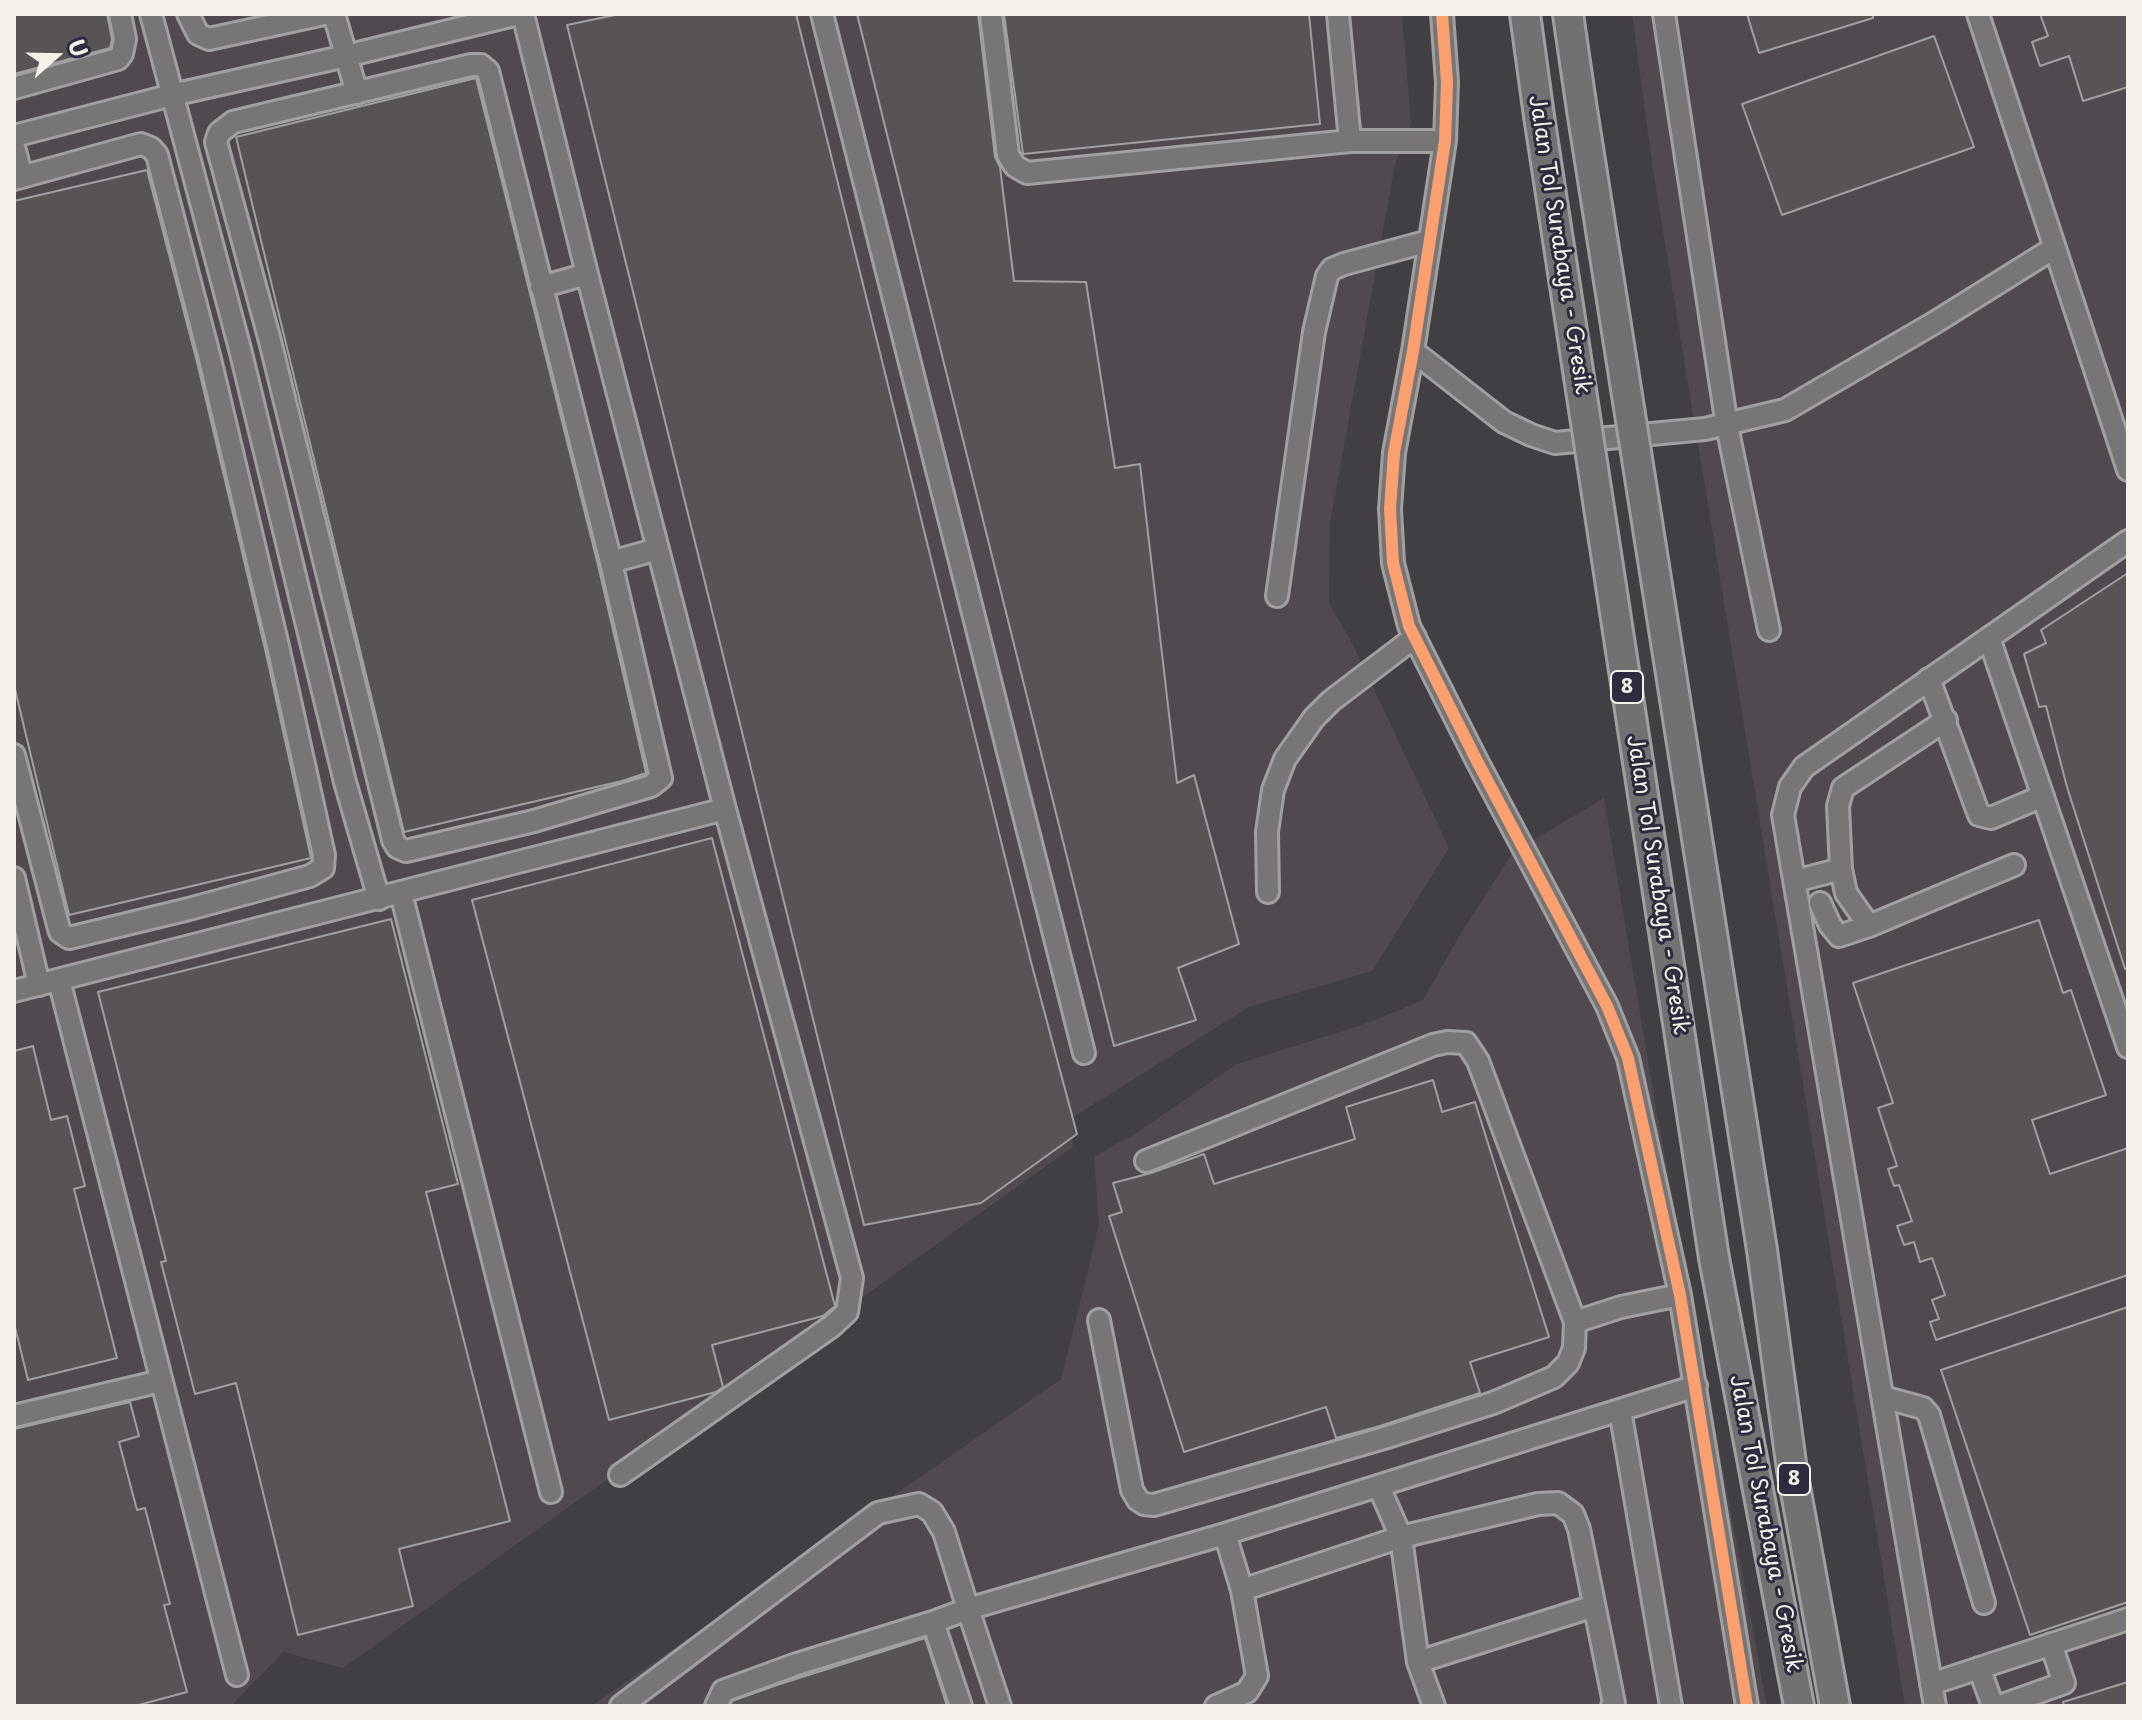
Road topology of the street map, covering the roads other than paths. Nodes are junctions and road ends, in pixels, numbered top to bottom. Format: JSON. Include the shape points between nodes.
{"nodes":[{"id":1,"x":120,"y":14,"type":"edge"},
{"id":2,"x":151,"y":14,"type":"edge"},
{"id":3,"x":188,"y":14,"type":"edge"},
{"id":4,"x":324,"y":14,"type":"edge"},
{"id":5,"x":334,"y":14,"type":"edge"},
{"id":6,"x":521,"y":14,"type":"edge"},
{"id":7,"x":822,"y":14,"type":"edge"},
{"id":8,"x":991,"y":14,"type":"edge"},
{"id":9,"x":1338,"y":14,"type":"edge"},
{"id":10,"x":1442,"y":14,"type":"edge"},
{"id":11,"x":1525,"y":14,"type":"edge"},
{"id":12,"x":1568,"y":14,"type":"edge"},
{"id":13,"x":1664,"y":14,"type":"edge"},
{"id":14,"x":1978,"y":14,"type":"edge"},
{"id":15,"x":346,"y":56,"type":"junction"},
{"id":16,"x":14,"y":88,"type":"edge"},
{"id":17,"x":357,"y":93,"type":"junction"},
{"id":18,"x":172,"y":95,"type":"junction"},
{"id":19,"x":14,"y":136,"type":"edge"},
{"id":20,"x":1350,"y":141,"type":"junction"},
{"id":21,"x":1445,"y":141,"type":"junction"},
{"id":22,"x":14,"y":147,"type":"edge"},
{"id":23,"x":18,"y":178,"type":"edge"},
{"id":24,"x":1429,"y":241,"type":"junction"},
{"id":25,"x":2054,"y":248,"type":"junction"},
{"id":26,"x":587,"y":274,"type":"junction"},
{"id":27,"x":541,"y":287,"type":"junction"},
{"id":28,"x":270,"y":341,"type":"junction"},
{"id":29,"x":240,"y":349,"type":"junction"},
{"id":30,"x":1413,"y":351,"type":"junction"},
{"id":31,"x":210,"y":359,"type":"junction"},
{"id":32,"x":1727,"y":426,"type":"junction"},
{"id":33,"x":2128,"y":470,"type":"edge"},
{"id":34,"x":2128,"y":541,"type":"edge"},
{"id":35,"x":658,"y":549,"type":"junction"},
{"id":36,"x":611,"y":562,"type":"junction"},
{"id":37,"x":1277,"y":596,"type":"dead end"},
{"id":38,"x":341,"y":629,"type":"junction"},
{"id":39,"x":1769,"y":630,"type":"dead end"},
{"id":40,"x":1415,"y":637,"type":"junction"},
{"id":41,"x":311,"y":638,"type":"junction"},
{"id":42,"x":1989,"y":638,"type":"junction"},
{"id":43,"x":278,"y":646,"type":"junction"},
{"id":44,"x":1929,"y":679,"type":"junction"},
{"id":45,"x":1946,"y":720,"type":"junction"},
{"id":46,"x":14,"y":755,"type":"edge"},
{"id":47,"x":2043,"y":796,"type":"junction"},
{"id":48,"x":725,"y":809,"type":"junction"},
{"id":49,"x":534,"y":821,"type":"junction"},
{"id":50,"x":544,"y":856,"type":"junction"},
{"id":51,"x":2014,"y":865,"type":"dead end"},
{"id":52,"x":1841,"y":869,"type":"junction"},
{"id":53,"x":14,"y":878,"type":"edge"},
{"id":54,"x":1795,"y":881,"type":"junction"},
{"id":55,"x":1268,"y":892,"type":"dead end"},
{"id":56,"x":401,"y":893,"type":"junction"},
{"id":57,"x":1846,"y":893,"type":"junction"},
{"id":58,"x":379,"y":899,"type":"junction"},
{"id":59,"x":1820,"y":903,"type":"junction"},
{"id":60,"x":189,"y":909,"type":"junction"},
{"id":61,"x":1800,"y":910,"type":"junction"},
{"id":62,"x":1869,"y":926,"type":"junction"},
{"id":63,"x":201,"y":943,"type":"junction"},
{"id":64,"x":49,"y":982,"type":"junction"},
{"id":65,"x":14,"y":991,"type":"edge"},
{"id":66,"x":2128,"y":1047,"type":"edge"},
{"id":67,"x":1084,"y":1053,"type":"dead end"},
{"id":68,"x":1146,"y":1161,"type":"dead end"},
{"id":69,"x":1680,"y":1295,"type":"junction"},
{"id":70,"x":1099,"y":1320,"type":"dead end"},
{"id":71,"x":1575,"y":1322,"type":"junction"},
{"id":72,"x":161,"y":1381,"type":"junction"},
{"id":73,"x":1696,"y":1386,"type":"junction"},
{"id":74,"x":1883,"y":1397,"type":"junction"},
{"id":75,"x":1620,"y":1410,"type":"junction"},
{"id":76,"x":14,"y":1416,"type":"edge"},
{"id":77,"x":620,"y":1475,"type":"dead end"},
{"id":78,"x":1379,"y":1487,"type":"junction"},
{"id":79,"x":551,"y":1492,"type":"dead end"},
{"id":80,"x":1225,"y":1534,"type":"junction"},
{"id":81,"x":1401,"y":1537,"type":"junction"},
{"id":82,"x":1242,"y":1590,"type":"junction"},
{"id":83,"x":1984,"y":1603,"type":"dead end"},
{"id":84,"x":1594,"y":1606,"type":"junction"},
{"id":85,"x":968,"y":1609,"type":"junction"},
{"id":86,"x":2128,"y":1619,"type":"edge"},
{"id":87,"x":933,"y":1622,"type":"junction"},
{"id":88,"x":2051,"y":1644,"type":"junction"},
{"id":89,"x":1418,"y":1662,"type":"junction"},
{"id":90,"x":1979,"y":1668,"type":"junction"},
{"id":91,"x":237,"y":1675,"type":"dead end"},
{"id":92,"x":1931,"y":1684,"type":"junction"},
{"id":93,"x":621,"y":1706,"type":"edge"},
{"id":94,"x":716,"y":1706,"type":"edge"},
{"id":95,"x":961,"y":1706,"type":"edge"},
{"id":96,"x":1000,"y":1706,"type":"edge"},
{"id":97,"x":1216,"y":1706,"type":"edge"},
{"id":98,"x":1434,"y":1706,"type":"edge"},
{"id":99,"x":1612,"y":1706,"type":"edge"},
{"id":100,"x":1671,"y":1706,"type":"edge"},
{"id":101,"x":1747,"y":1706,"type":"edge"},
{"id":102,"x":1799,"y":1706,"type":"edge"},
{"id":103,"x":1835,"y":1706,"type":"edge"},
{"id":104,"x":1935,"y":1706,"type":"edge"},
{"id":105,"x":1993,"y":1706,"type":"edge"},
{"id":106,"x":2000,"y":1706,"type":"edge"}],
"edges":[{"from":1,"to":16,"type":"street","via":[[125,39],[118,59]]},
{"from":2,"to":18,"type":"street"},
{"from":3,"to":4,"type":"street","via":[[198,34],[209,39]]},
{"from":5,"to":15,"type":"street"},
{"from":6,"to":15,"type":"street"},
{"from":6,"to":26,"type":"street"},
{"from":7,"to":67,"type":"street"},
{"from":8,"to":20,"type":"street","via":[[1008,155],[1027,173]]},
{"from":9,"to":20,"type":"street"},
{"from":10,"to":21,"type":"street"},
{"from":11,"to":102,"type":"highway","name":"Jalan Tol Surabaya - Gresik","number":"8","bridge":true,"via":[[1714,1258]]},
{"from":12,"to":103,"type":"highway","name":"Jalan Tol Surabaya - Gresik","number":"8","bridge":true,"via":[[1792,1470]]},
{"from":13,"to":32,"type":"street"},
{"from":14,"to":25,"type":"street"},
{"from":15,"to":17,"type":"street"},
{"from":15,"to":18,"type":"street"},
{"from":17,"to":27,"type":"street","via":[[471,65],[485,67]]},
{"from":17,"to":28,"type":"street","via":[[233,122],[219,133],[216,142]]},
{"from":18,"to":19,"type":"street"},
{"from":18,"to":29,"type":"street"},
{"from":20,"to":21,"type":"street"},
{"from":21,"to":24,"type":"street"},
{"from":22,"to":23,"type":"street"},
{"from":23,"to":31,"type":"street","via":[[141,144],[151,148]]},
{"from":24,"to":30,"type":"street"},
{"from":24,"to":37,"type":"street","via":[[1344,264],[1327,276],[1314,332]]},
{"from":25,"to":32,"type":"street","via":[[1785,410]]},
{"from":25,"to":33,"type":"street"},
{"from":26,"to":27,"type":"street"},
{"from":26,"to":35,"type":"street"},
{"from":27,"to":36,"type":"street"},
{"from":28,"to":29,"type":"street"},
{"from":28,"to":38,"type":"street"},
{"from":29,"to":31,"type":"street"},
{"from":29,"to":41,"type":"street"},
{"from":30,"to":32,"type":"street","via":[[1504,422],[1555,443]]},
{"from":30,"to":40,"type":"street","via":[[1394,453],[1390,509],[1393,563]]},
{"from":31,"to":43,"type":"street"},
{"from":32,"to":39,"type":"street"},
{"from":34,"to":42,"type":"street"},
{"from":35,"to":36,"type":"street"},
{"from":35,"to":48,"type":"street"},
{"from":36,"to":49,"type":"street","via":[[661,778],[651,786]]},
{"from":38,"to":41,"type":"street"},
{"from":38,"to":49,"type":"street","via":[[397,847],[409,851]]},
{"from":40,"to":55,"type":"street","via":[[1331,701],[1285,759],[1273,790],[1267,832]]},
{"from":40,"to":69,"type":"street","via":[[1607,1006],[1628,1058]]},
{"from":41,"to":43,"type":"street"},
{"from":41,"to":58,"type":"street"},
{"from":42,"to":44,"type":"street"},
{"from":42,"to":47,"type":"street"},
{"from":43,"to":60,"type":"street","via":[[323,868]]},
{"from":44,"to":45,"type":"street"},
{"from":44,"to":54,"type":"street","via":[[1804,767],[1790,787],[1783,815]]},
{"from":45,"to":47,"type":"street","via":[[1979,815],[1991,818]]},
{"from":45,"to":52,"type":"street","via":[[1843,788],[1838,806]]},
{"from":46,"to":60,"type":"street","via":[[64,935],[76,938]]},
{"from":47,"to":66,"type":"street"},
{"from":48,"to":50,"type":"street"},
{"from":48,"to":77,"type":"street","via":[[852,1278],[850,1304],[832,1326]]},
{"from":49,"to":50,"type":"street"},
{"from":50,"to":56,"type":"street"},
{"from":51,"to":62,"type":"street"},
{"from":52,"to":54,"type":"street"},
{"from":52,"to":57,"type":"street"},
{"from":53,"to":64,"type":"street"},
{"from":54,"to":61,"type":"street"},
{"from":56,"to":58,"type":"street"},
{"from":56,"to":79,"type":"street"},
{"from":57,"to":59,"type":"street"},
{"from":57,"to":62,"type":"street"},
{"from":58,"to":63,"type":"street"},
{"from":59,"to":61,"type":"street"},
{"from":59,"to":62,"type":"street","via":[[1839,936]]},
{"from":60,"to":63,"type":"street"},
{"from":61,"to":74,"type":"street"},
{"from":63,"to":64,"type":"street"},
{"from":64,"to":65,"type":"street"},
{"from":64,"to":72,"type":"street"},
{"from":68,"to":71,"type":"street","via":[[1433,1045],[1466,1043],[1478,1061]]},
{"from":69,"to":71,"type":"street"},
{"from":69,"to":73,"type":"street"},
{"from":70,"to":71,"type":"street","via":[[1132,1490],[1144,1504],[1154,1505],[1384,1438],[1554,1377],[1574,1348]]},
{"from":72,"to":76,"type":"street"},
{"from":72,"to":91,"type":"street"},
{"from":73,"to":75,"type":"street"},
{"from":73,"to":101,"type":"street"},
{"from":74,"to":83,"type":"street","via":[[1923,1408],[1929,1415]]},
{"from":74,"to":92,"type":"street"},
{"from":75,"to":78,"type":"street"},
{"from":75,"to":100,"type":"street"},
{"from":78,"to":80,"type":"street"},
{"from":78,"to":81,"type":"street"},
{"from":80,"to":82,"type":"street"},
{"from":80,"to":85,"type":"street"},
{"from":81,"to":82,"type":"street"},
{"from":81,"to":84,"type":"street","via":[[1558,1503],[1573,1514],[1579,1529]]},
{"from":81,"to":89,"type":"street"},
{"from":82,"to":97,"type":"street","via":[[1257,1676],[1247,1692]]},
{"from":84,"to":89,"type":"street"},
{"from":84,"to":99,"type":"street"},
{"from":85,"to":87,"type":"street"},
{"from":85,"to":93,"type":"street","via":[[944,1532],[932,1512],[919,1504],[878,1513]]},
{"from":85,"to":96,"type":"street"},
{"from":86,"to":88,"type":"street"},
{"from":87,"to":94,"type":"street","via":[[723,1691]]},
{"from":87,"to":95,"type":"street"},
{"from":88,"to":90,"type":"street"},
{"from":88,"to":106,"type":"street","via":[[2064,1683]]},
{"from":89,"to":98,"type":"street"},
{"from":90,"to":92,"type":"street"},
{"from":90,"to":105,"type":"street"},
{"from":92,"to":104,"type":"street"}]}
